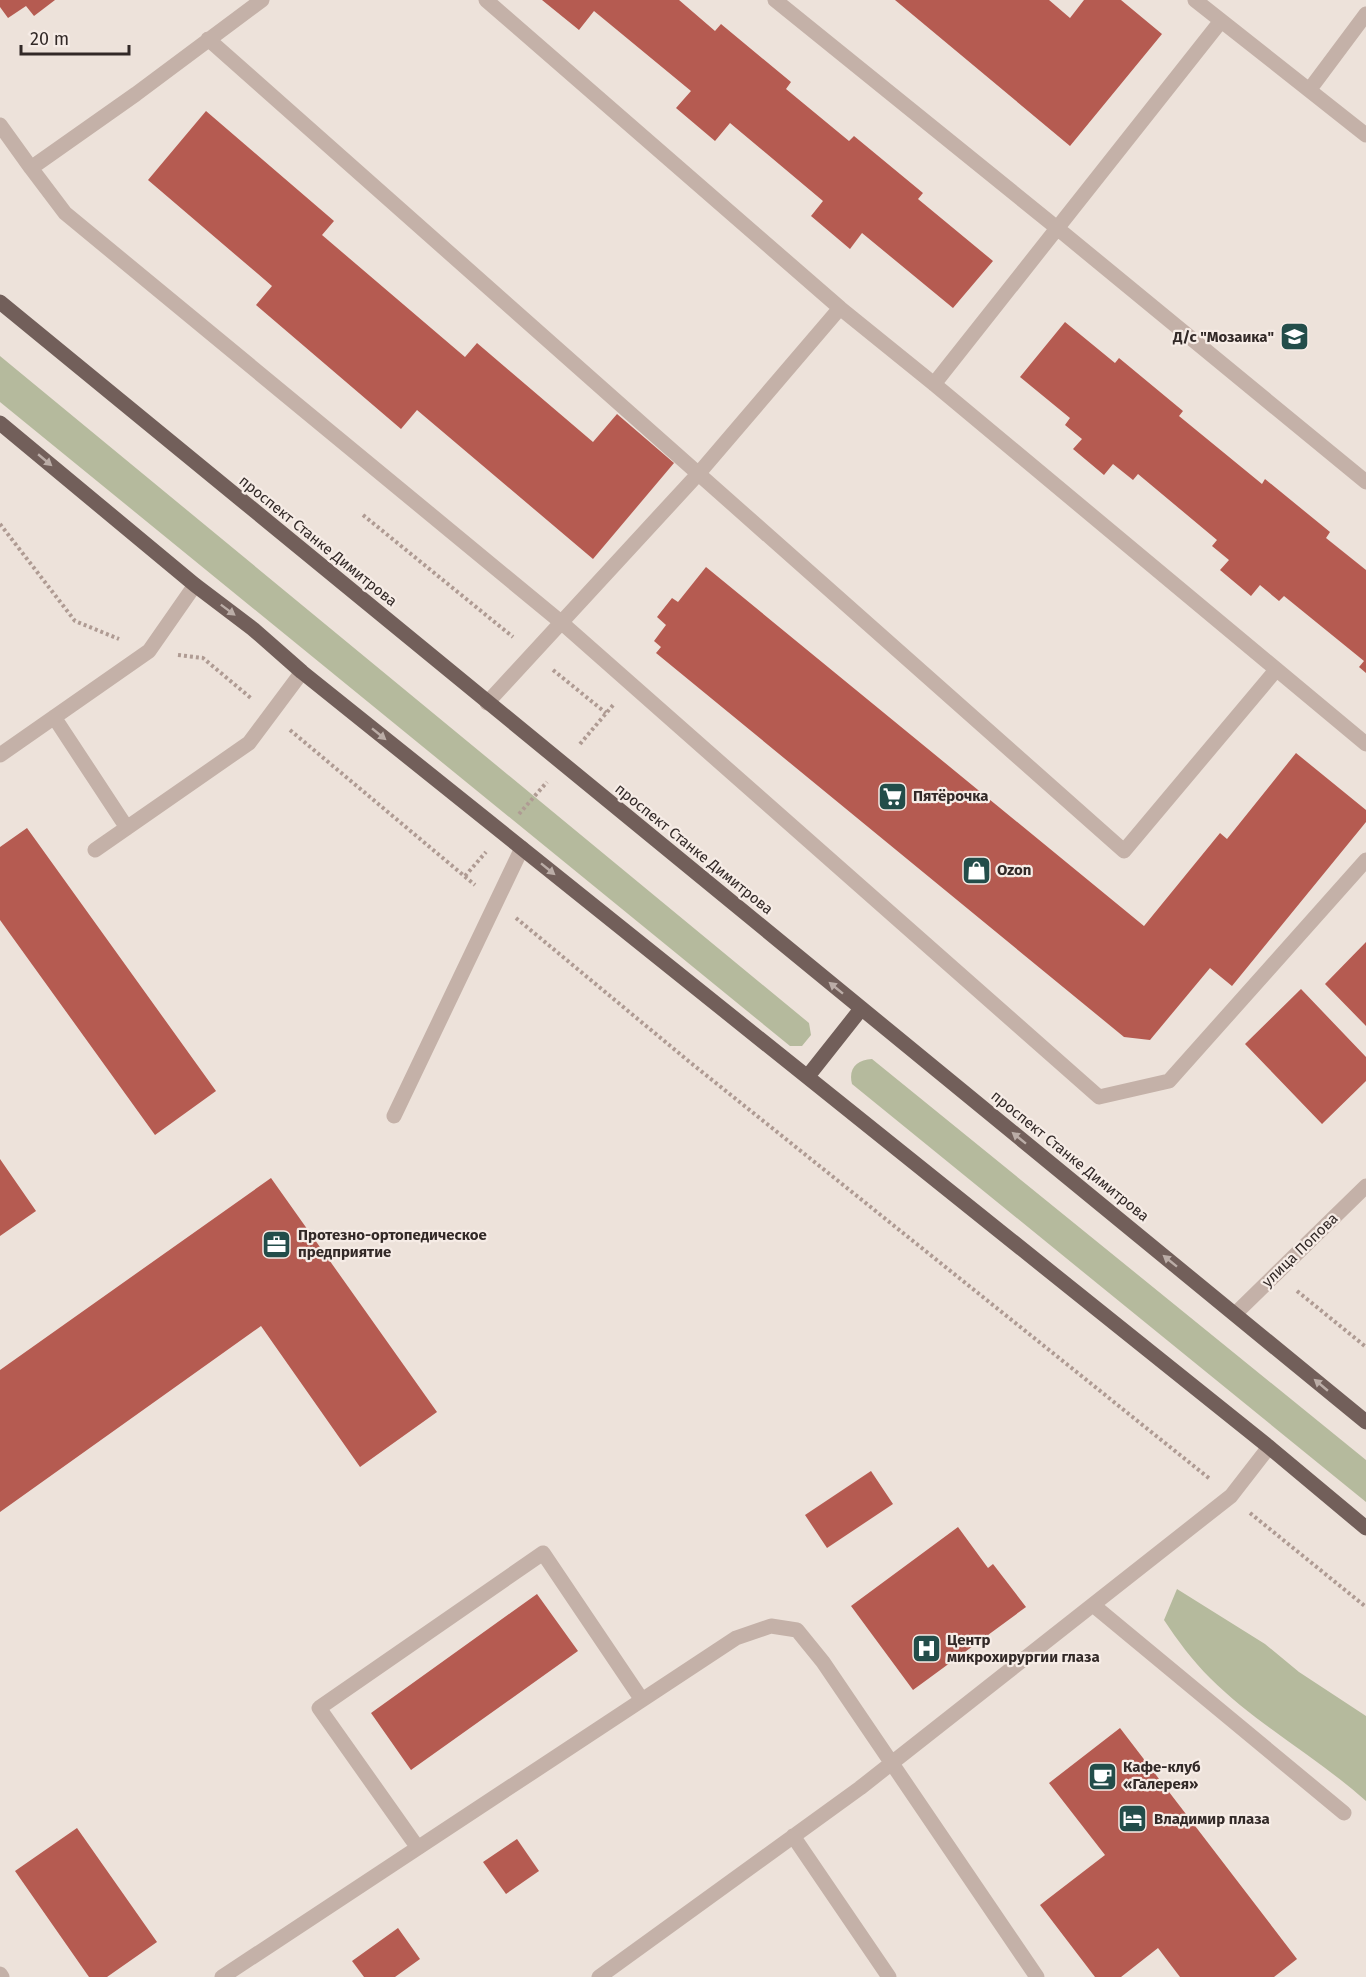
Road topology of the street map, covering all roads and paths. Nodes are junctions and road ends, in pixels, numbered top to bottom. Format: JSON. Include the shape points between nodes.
{"nodes":[{"id":1,"x":262,"y":0,"type":"edge"},
{"id":2,"x":486,"y":0,"type":"edge"},
{"id":3,"x":776,"y":0,"type":"edge"},
{"id":4,"x":1195,"y":0,"type":"edge"},
{"id":5,"x":1366,"y":14,"type":"edge"},
{"id":6,"x":1221,"y":21,"type":"junction"},
{"id":7,"x":208,"y":39,"type":"junction"},
{"id":8,"x":1310,"y":88,"type":"junction"},
{"id":9,"x":0,"y":125,"type":"edge"},
{"id":10,"x":1366,"y":135,"type":"edge"},
{"id":11,"x":32,"y":168,"type":"junction"},
{"id":12,"x":1057,"y":228,"type":"junction"},
{"id":13,"x":0,"y":302,"type":"edge"},
{"id":14,"x":840,"y":308,"type":"junction"},
{"id":15,"x":934,"y":384,"type":"junction"},
{"id":16,"x":0,"y":423,"type":"edge"},
{"id":17,"x":699,"y":472,"type":"junction"},
{"id":18,"x":1366,"y":482,"type":"edge"},
{"id":19,"x":363,"y":515,"type":"dead end"},
{"id":20,"x":0,"y":524,"type":"edge"},
{"id":21,"x":195,"y":585,"type":"junction"},
{"id":22,"x":562,"y":623,"type":"junction"},
{"id":23,"x":149,"y":651,"type":"junction"},
{"id":24,"x":533,"y":654,"type":"junction"},
{"id":25,"x":1276,"y":670,"type":"junction"},
{"id":26,"x":302,"y":672,"type":"junction"},
{"id":27,"x":487,"y":704,"type":"junction"},
{"id":28,"x":606,"y":713,"type":"dead end"},
{"id":29,"x":271,"y":714,"type":"junction"},
{"id":30,"x":54,"y":717,"type":"junction"},
{"id":31,"x":1366,"y":744,"type":"edge"},
{"id":32,"x":0,"y":755,"type":"edge"},
{"id":33,"x":127,"y":828,"type":"junction"},
{"id":34,"x":522,"y":848,"type":"junction"},
{"id":35,"x":95,"y":850,"type":"dead end"},
{"id":36,"x":1366,"y":860,"type":"edge"},
{"id":37,"x":496,"y":902,"type":"junction"},
{"id":38,"x":861,"y":1009,"type":"junction"},
{"id":39,"x":808,"y":1076,"type":"junction"},
{"id":40,"x":394,"y":1116,"type":"dead end"},
{"id":41,"x":1366,"y":1186,"type":"edge"},
{"id":42,"x":1276,"y":1274,"type":"junction"},
{"id":43,"x":1235,"y":1314,"type":"junction"},
{"id":44,"x":1366,"y":1347,"type":"edge"},
{"id":45,"x":1366,"y":1422,"type":"edge"},
{"id":46,"x":1269,"y":1447,"type":"junction"},
{"id":47,"x":1231,"y":1496,"type":"junction"},
{"id":48,"x":1366,"y":1528,"type":"edge"},
{"id":49,"x":1093,"y":1605,"type":"junction"},
{"id":50,"x":1366,"y":1607,"type":"edge"},
{"id":51,"x":642,"y":1700,"type":"junction"},
{"id":52,"x":892,"y":1762,"type":"junction"},
{"id":53,"x":1344,"y":1813,"type":"dead end"},
{"id":54,"x":793,"y":1836,"type":"junction"},
{"id":55,"x":418,"y":1848,"type":"junction"},
{"id":56,"x":222,"y":1977,"type":"edge"},
{"id":57,"x":599,"y":1977,"type":"edge"},
{"id":58,"x":889,"y":1977,"type":"edge"},
{"id":59,"x":1037,"y":1977,"type":"edge"}],
"edges":[{"from":1,"to":7,"type":"street"},
{"from":2,"to":14,"type":"street"},
{"from":3,"to":12,"type":"street"},
{"from":4,"to":6,"type":"street"},
{"from":5,"to":8,"type":"street"},
{"from":6,"to":8,"type":"street"},
{"from":6,"to":12,"type":"street"},
{"from":7,"to":11,"type":"street"},
{"from":7,"to":17,"type":"street"},
{"from":8,"to":10,"type":"street"},
{"from":9,"to":11,"type":"street"},
{"from":11,"to":22,"type":"street","via":[[65,213]]},
{"from":12,"to":15,"type":"street"},
{"from":12,"to":18,"type":"street"},
{"from":13,"to":27,"type":"main road","name":"проспект Станке Димитрова"},
{"from":14,"to":15,"type":"street"},
{"from":14,"to":17,"type":"street"},
{"from":15,"to":25,"type":"street"},
{"from":16,"to":21,"type":"main road","one_way":true},
{"from":17,"to":22,"type":"street"},
{"from":17,"to":25,"type":"street","via":[[1124,851]]},
{"from":19,"to":24,"type":"path"},
{"from":20,"to":23,"type":"path","via":[[75,621]]},
{"from":21,"to":23,"type":"street"},
{"from":21,"to":26,"type":"main road","one_way":true},
{"from":22,"to":24,"type":"street"},
{"from":22,"to":36,"type":"street","via":[[1099,1096],[1169,1082]]},
{"from":23,"to":29,"type":"path","via":[[203,658]]},
{"from":23,"to":30,"type":"street"},
{"from":24,"to":27,"type":"street"},
{"from":24,"to":28,"type":"path"},
{"from":25,"to":31,"type":"street"},
{"from":26,"to":29,"type":"street"},
{"from":26,"to":34,"type":"main road","one_way":true},
{"from":38,"to":27,"type":"main road","name":"проспект Станке Димитрова","one_way":true},
{"from":29,"to":33,"type":"street","via":[[249,743]]},
{"from":29,"to":37,"type":"path"},
{"from":30,"to":32,"type":"street"},
{"from":30,"to":33,"type":"street"},
{"from":33,"to":35,"type":"street"},
{"from":34,"to":37,"type":"street"},
{"from":34,"to":39,"type":"main road","one_way":true},
{"from":37,"to":40,"type":"street"},
{"from":37,"to":47,"type":"path"},
{"from":38,"to":39,"type":"main road"},
{"from":43,"to":38,"type":"main road","name":"проспект Станке Димитрова","one_way":true},
{"from":39,"to":46,"type":"main road"},
{"from":41,"to":42,"type":"street","name":"улица Попова"},
{"from":42,"to":43,"type":"street","name":"улица Попова"},
{"from":42,"to":44,"type":"path"},
{"from":45,"to":43,"type":"main road","name":"проспект Станке Димитрова","one_way":true},
{"from":46,"to":47,"type":"street"},
{"from":46,"to":48,"type":"main road"},
{"from":47,"to":49,"type":"street"},
{"from":47,"to":50,"type":"path"},
{"from":49,"to":52,"type":"street"},
{"from":49,"to":53,"type":"street"},
{"from":51,"to":52,"type":"street","via":[[736,1638],[771,1626],[797,1630]]},
{"from":51,"to":55,"type":"street"},
{"from":51,"to":55,"type":"street","via":[[543,1553],[319,1708]]},
{"from":52,"to":54,"type":"street"},
{"from":52,"to":59,"type":"street"},
{"from":54,"to":57,"type":"street"},
{"from":54,"to":58,"type":"street"},
{"from":55,"to":56,"type":"street"}]}
